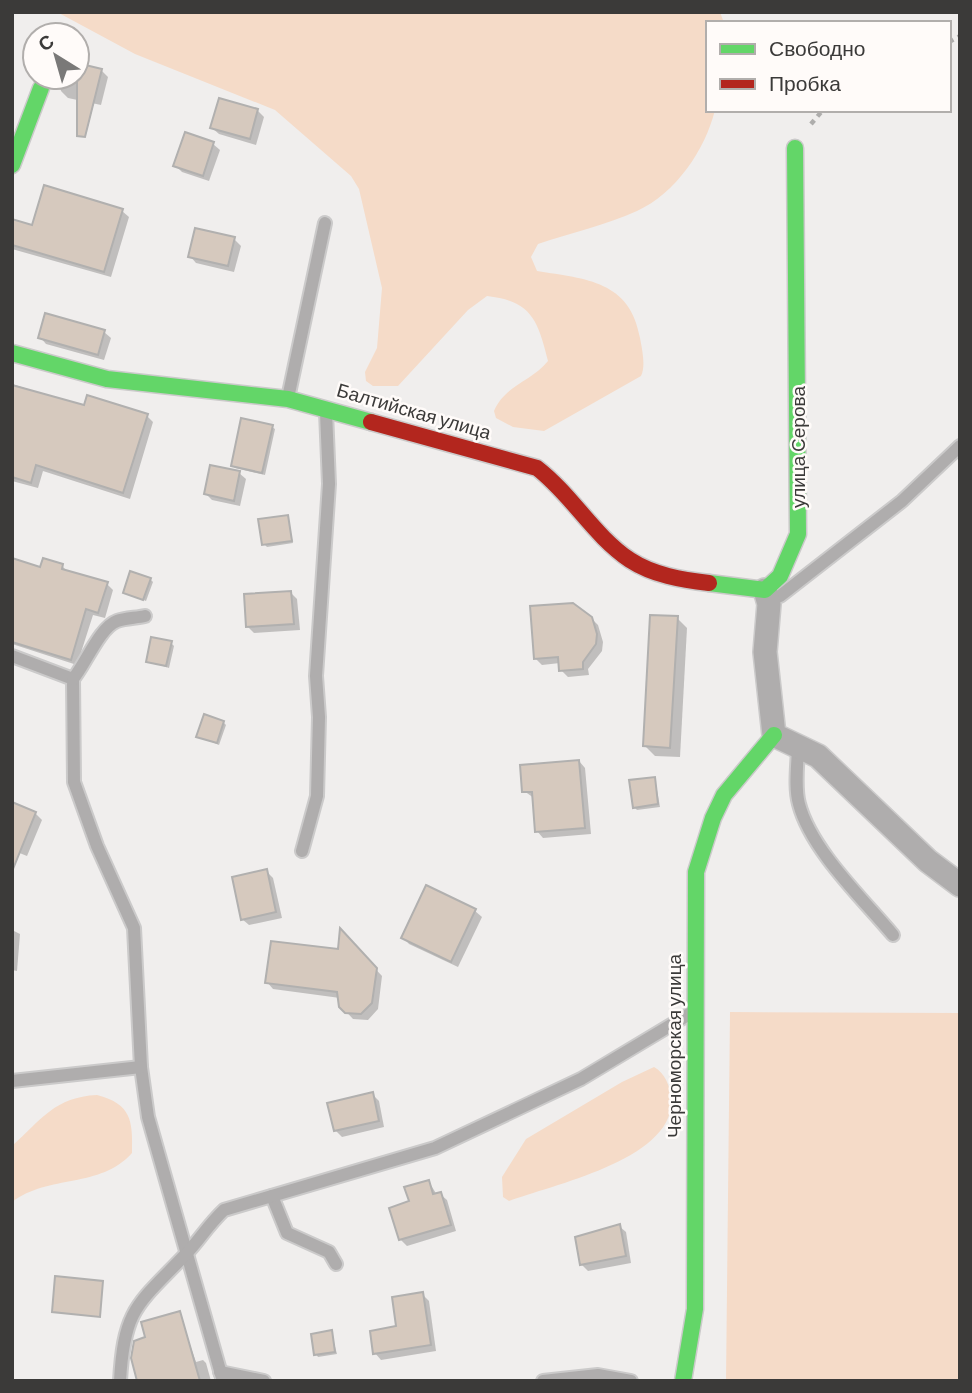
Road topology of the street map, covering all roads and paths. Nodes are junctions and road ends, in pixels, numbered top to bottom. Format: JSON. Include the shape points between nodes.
{"nodes":[{"id":1,"x":40,"y":91,"type":"edge"},
{"id":2,"x":795,"y":148,"type":"dead end"},
{"id":3,"x":12,"y":165,"type":"edge"},
{"id":4,"x":325,"y":223,"type":"dead end"},
{"id":5,"x":12,"y":353,"type":"edge"},
{"id":6,"x":288,"y":398,"type":"junction"},
{"id":7,"x":326,"y":408,"type":"junction"},
{"id":8,"x":960,"y":446,"type":"edge"},
{"id":9,"x":767,"y":597,"type":"junction"},
{"id":10,"x":145,"y":616,"type":"dead end"},
{"id":11,"x":12,"y":656,"type":"edge"},
{"id":12,"x":73,"y":679,"type":"junction"},
{"id":13,"x":775,"y":734,"type":"junction"},
{"id":14,"x":797,"y":744,"type":"junction"},
{"id":15,"x":302,"y":851,"type":"dead end"},
{"id":16,"x":960,"y":886,"type":"edge"},
{"id":17,"x":893,"y":935,"type":"dead end"},
{"id":18,"x":694,"y":1011,"type":"junction"},
{"id":19,"x":141,"y":1067,"type":"junction"},
{"id":20,"x":12,"y":1082,"type":"edge"},
{"id":21,"x":272,"y":1196,"type":"junction"},
{"id":22,"x":186,"y":1255,"type":"junction"},
{"id":23,"x":336,"y":1264,"type":"dead end"},
{"id":24,"x":221,"y":1376,"type":"edge"},
{"id":25,"x":120,"y":1381,"type":"edge"},
{"id":26,"x":264,"y":1381,"type":"edge"},
{"id":27,"x":543,"y":1381,"type":"edge"},
{"id":28,"x":631,"y":1381,"type":"edge"},
{"id":29,"x":683,"y":1381,"type":"edge"}],
"edges":[{"from":1,"to":3,"type":"street"},
{"from":2,"to":9,"type":"street","name":"улица Серова","via":[[797,534]]},
{"from":4,"to":6,"type":"lane"},
{"from":5,"to":6,"type":"street","name":"Балтийская улица","via":[[107,379]]},
{"from":6,"to":7,"type":"street","name":"Балтийская улица"},
{"from":7,"to":9,"type":"street","name":"Балтийская улица","via":[[537,468],[568,494],[617,551],[663,576]]},
{"from":7,"to":15,"type":"lane","via":[[329,484],[316,676],[317,796]]},
{"from":8,"to":9,"type":"lane","via":[[836,555]]},
{"from":9,"to":13,"type":"street","via":[[765,652]]},
{"from":10,"to":12,"type":"lane","via":[[114,621]]},
{"from":11,"to":12,"type":"lane"},
{"from":12,"to":19,"type":"lane","via":[[74,782],[134,928]]},
{"from":13,"to":14,"type":"street"},
{"from":13,"to":18,"type":"street","name":"Черноморская улица","via":[[724,795],[696,872]]},
{"from":14,"to":16,"type":"street","via":[[818,756]]},
{"from":14,"to":17,"type":"lane","via":[[798,802],[804,818],[821,847]]},
{"from":18,"to":21,"type":"lane","via":[[581,1079],[435,1148]]},
{"from":18,"to":29,"type":"street","name":"Черноморская улица","via":[[695,1309]]},
{"from":19,"to":20,"type":"lane"},
{"from":19,"to":22,"type":"lane","via":[[159,1163]]},
{"from":21,"to":22,"type":"lane","via":[[224,1210]]},
{"from":21,"to":23,"type":"lane","via":[[287,1233],[329,1252]]},
{"from":22,"to":24,"type":"lane"},
{"from":22,"to":25,"type":"lane","via":[[133,1311],[122,1343]]},
{"from":24,"to":26,"type":"lane"},
{"from":27,"to":28,"type":"lane","via":[[598,1375]]}]}
